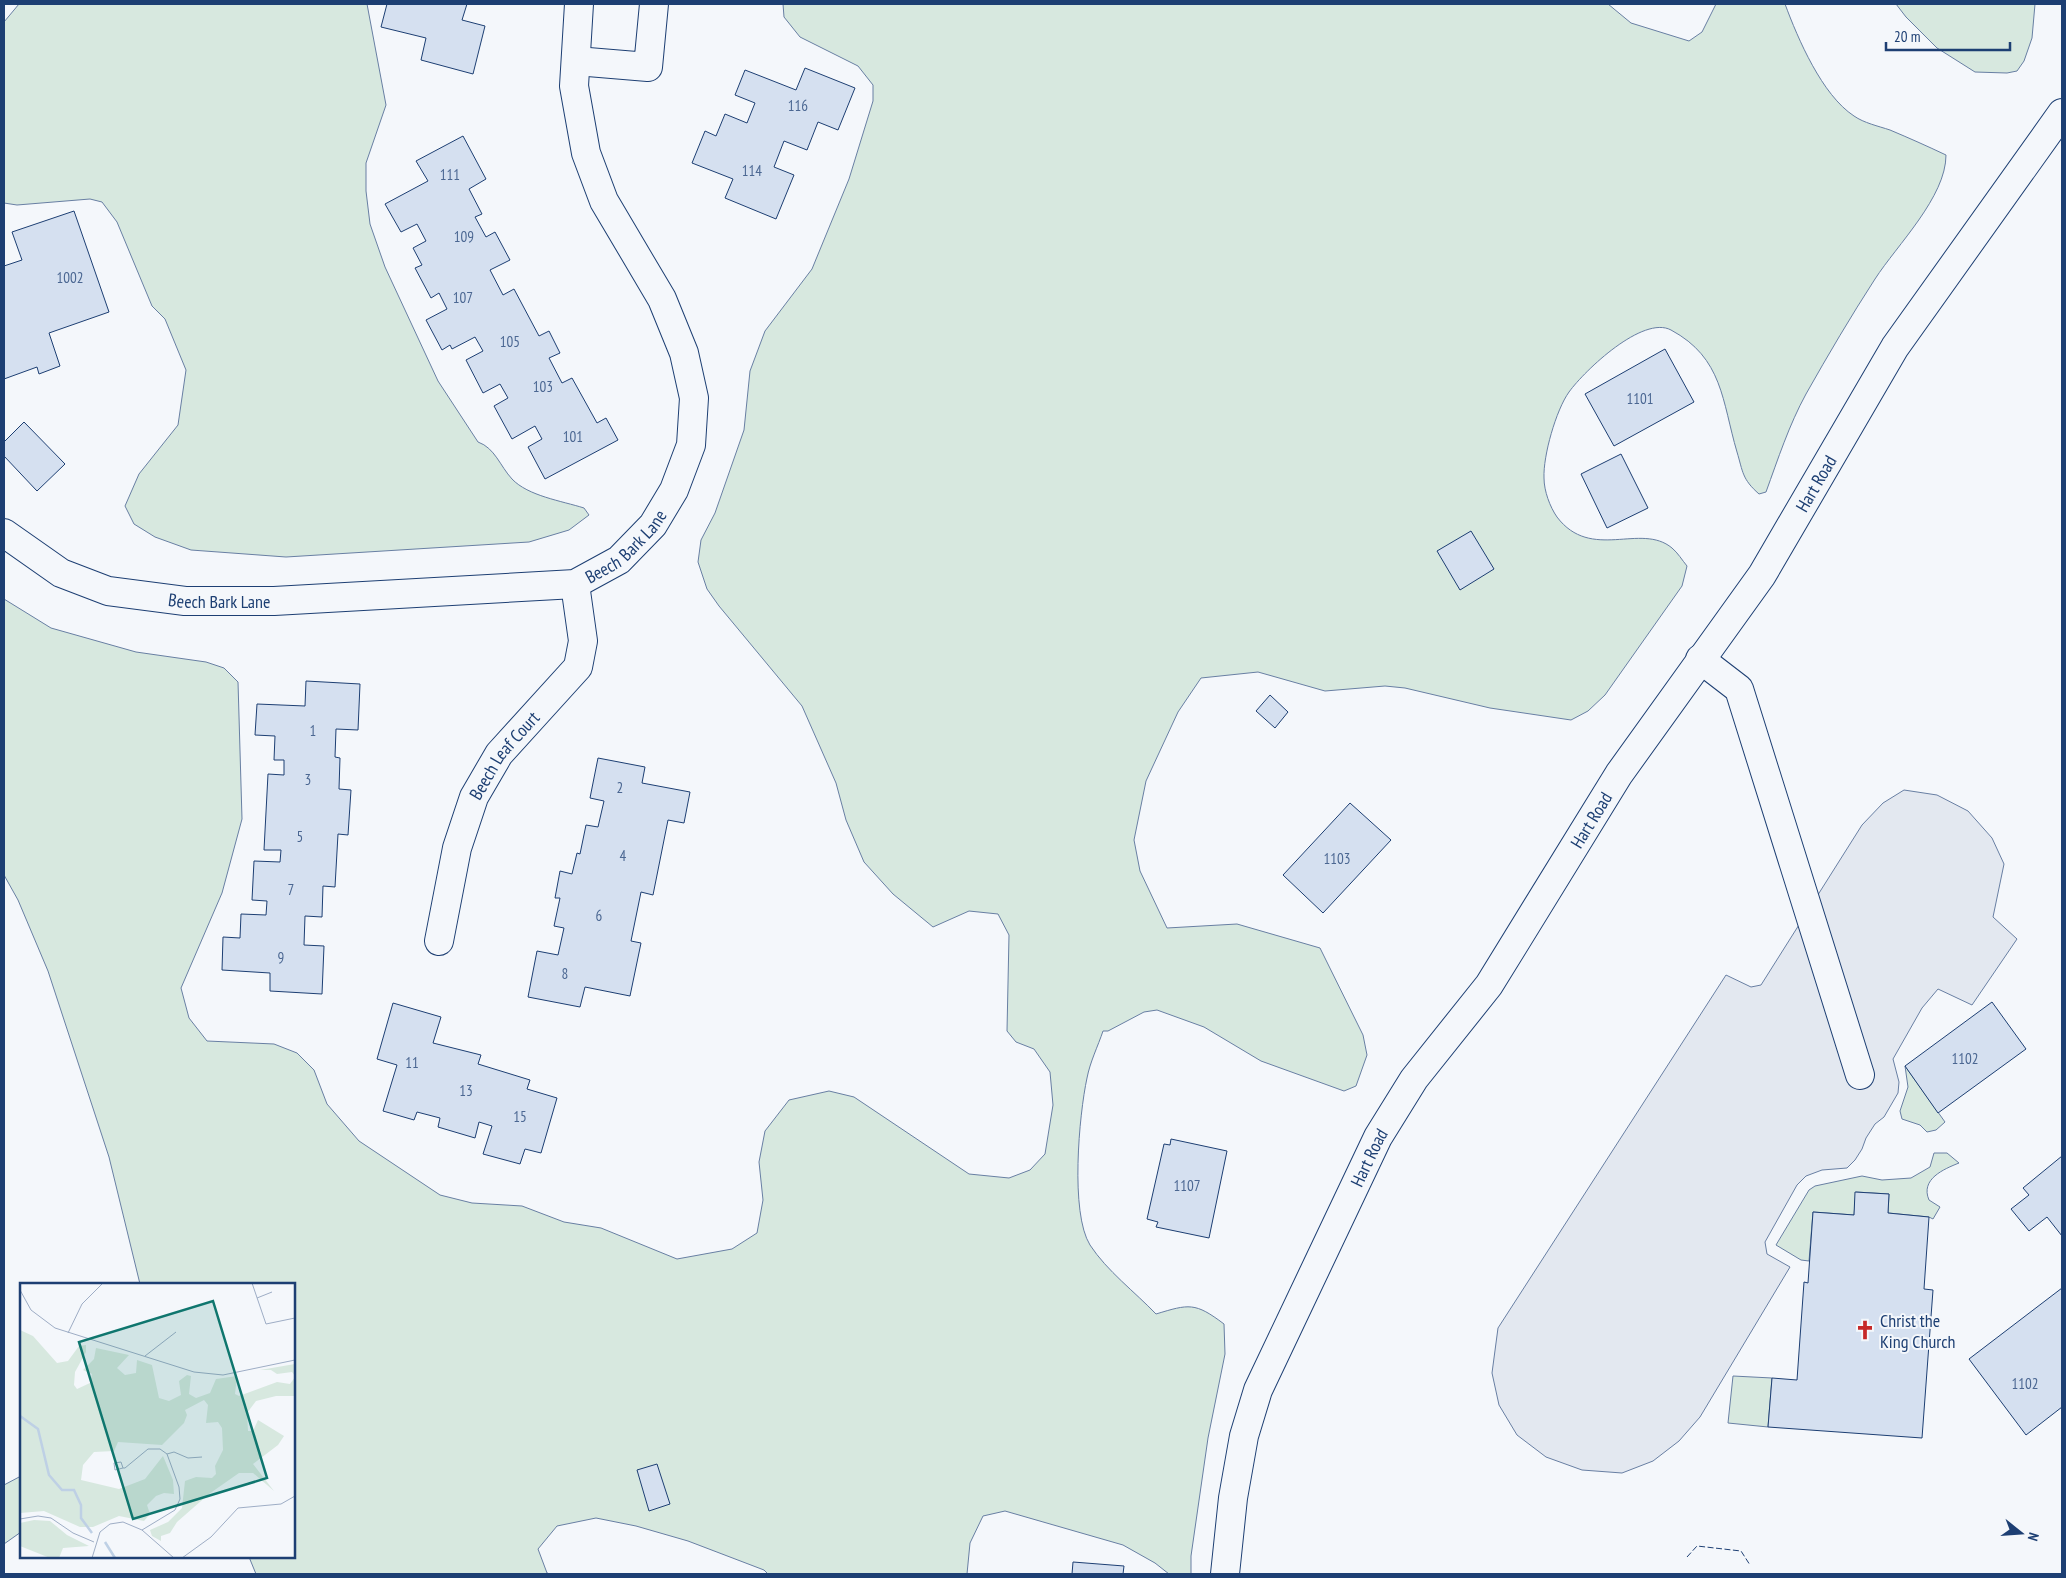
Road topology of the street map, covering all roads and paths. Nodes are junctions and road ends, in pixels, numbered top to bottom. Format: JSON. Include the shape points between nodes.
{"nodes":[{"id":1,"x":579,"y":4,"type":"edge"},
{"id":2,"x":654,"y":4,"type":"edge"},
{"id":3,"x":576,"y":61,"type":"junction"},
{"id":4,"x":2062,"y":113,"type":"edge"},
{"id":5,"x":4,"y":533,"type":"edge"},
{"id":6,"x":575,"y":584,"type":"junction"},
{"id":7,"x":1700,"y":659,"type":"junction"},
{"id":8,"x":439,"y":941,"type":"dead end"},
{"id":9,"x":1860,"y":1075,"type":"dead end"},
{"id":10,"x":1225,"y":1574,"type":"edge"}],
"edges":[{"from":1,"to":3,"type":"street","name":"Beech Bark Lane"},
{"from":2,"to":3,"type":"street","via":[[648,67]]},
{"from":3,"to":6,"type":"street","name":"Beech Bark Lane","via":[[574,86],[586,153],[604,201],[662,299],[684,353],[694,398],[691,446],[674,490],[652,525],[619,560]]},
{"from":4,"to":7,"type":"street","name":"Hart Road","via":[[1895,347],[1762,575]]},
{"from":5,"to":6,"type":"street","name":"Beech Bark Lane","via":[[61,573],[108,591],[185,601],[274,601]]},
{"from":6,"to":8,"type":"street","name":"Beech Leaf Court","via":[[584,641],[578,667],[499,754],[474,797],[457,848]]},
{"from":7,"to":9,"type":"street","via":[[1739,689]]},
{"from":7,"to":10,"type":"street","name":"Hart Road","via":[[1619,774],[1489,985],[1414,1079],[1378,1138],[1258,1390],[1244,1436]]}]}
